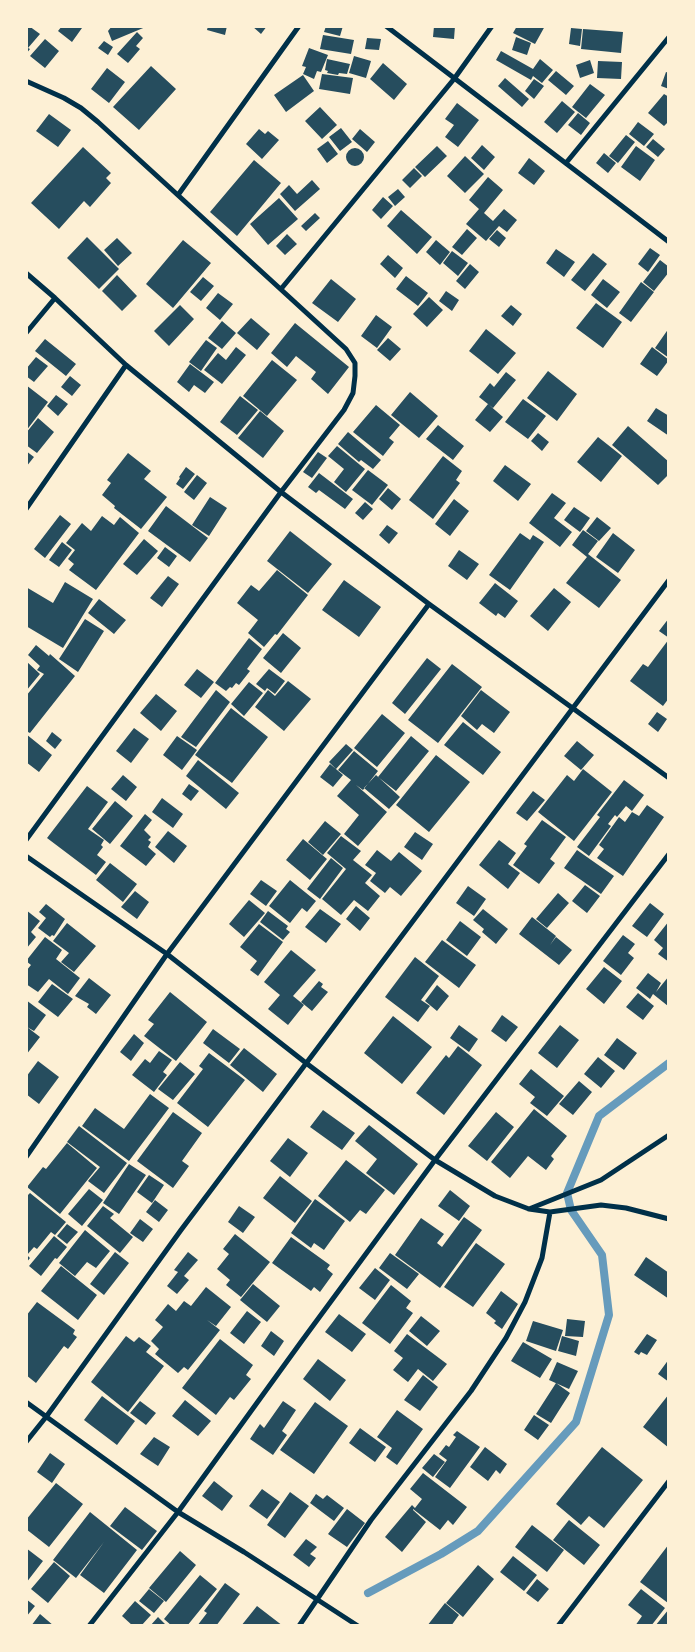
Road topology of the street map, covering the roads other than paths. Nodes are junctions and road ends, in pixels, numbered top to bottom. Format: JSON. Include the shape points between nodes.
{"nodes":[{"id":1,"x":299,"y":26,"type":"edge"},
{"id":2,"x":386,"y":26,"type":"edge"},
{"id":3,"x":492,"y":26,"type":"edge"},
{"id":4,"x":669,"y":38,"type":"edge"},
{"id":5,"x":454,"y":79,"type":"junction"},
{"id":6,"x":26,"y":81,"type":"edge"},
{"id":7,"x":566,"y":163,"type":"junction"},
{"id":8,"x":178,"y":195,"type":"junction"},
{"id":9,"x":669,"y":242,"type":"edge"},
{"id":10,"x":26,"y":273,"type":"edge"},
{"id":11,"x":281,"y":289,"type":"junction"},
{"id":12,"x":55,"y":298,"type":"junction"},
{"id":13,"x":26,"y":333,"type":"edge"},
{"id":14,"x":126,"y":365,"type":"junction"},
{"id":15,"x":281,"y":492,"type":"junction"},
{"id":16,"x":26,"y":509,"type":"edge"},
{"id":17,"x":669,"y":580,"type":"edge"},
{"id":18,"x":429,"y":604,"type":"junction"},
{"id":19,"x":572,"y":708,"type":"junction"},
{"id":20,"x":669,"y":778,"type":"edge"},
{"id":21,"x":26,"y":840,"type":"edge"},
{"id":22,"x":669,"y":854,"type":"edge"},
{"id":23,"x":26,"y":856,"type":"edge"},
{"id":24,"x":167,"y":954,"type":"junction"},
{"id":25,"x":306,"y":1063,"type":"junction"},
{"id":26,"x":669,"y":1135,"type":"edge"},
{"id":27,"x":26,"y":1157,"type":"edge"},
{"id":28,"x":436,"y":1160,"type":"junction"},
{"id":29,"x":529,"y":1209,"type":"junction"},
{"id":30,"x":550,"y":1212,"type":"junction"},
{"id":31,"x":669,"y":1219,"type":"edge"},
{"id":32,"x":26,"y":1402,"type":"edge"},
{"id":33,"x":46,"y":1417,"type":"junction"},
{"id":34,"x":26,"y":1442,"type":"edge"},
{"id":35,"x":669,"y":1481,"type":"edge"},
{"id":36,"x":178,"y":1512,"type":"junction"},
{"id":37,"x":317,"y":1600,"type":"junction"},
{"id":38,"x":89,"y":1626,"type":"edge"},
{"id":39,"x":299,"y":1626,"type":"edge"},
{"id":40,"x":358,"y":1626,"type":"edge"},
{"id":41,"x":558,"y":1626,"type":"edge"}],
"edges":[{"from":1,"to":8,"type":"street"},
{"from":2,"to":5,"type":"street"},
{"from":3,"to":5,"type":"street"},
{"from":4,"to":7,"type":"street"},
{"from":5,"to":7,"type":"street"},
{"from":5,"to":11,"type":"street"},
{"from":6,"to":8,"type":"street","via":[[81,108]]},
{"from":7,"to":9,"type":"street"},
{"from":8,"to":11,"type":"street"},
{"from":10,"to":12,"type":"street"},
{"from":11,"to":15,"type":"street","via":[[346,349],[355,363],[356,376],[353,393],[344,410]]},
{"from":12,"to":13,"type":"street"},
{"from":12,"to":14,"type":"street"},
{"from":14,"to":15,"type":"street"},
{"from":14,"to":16,"type":"street"},
{"from":15,"to":18,"type":"street"},
{"from":15,"to":21,"type":"street"},
{"from":17,"to":19,"type":"street"},
{"from":18,"to":19,"type":"street"},
{"from":18,"to":24,"type":"street"},
{"from":19,"to":20,"type":"street"},
{"from":19,"to":25,"type":"street"},
{"from":22,"to":28,"type":"street"},
{"from":23,"to":24,"type":"street"},
{"from":24,"to":25,"type":"street"},
{"from":24,"to":27,"type":"street"},
{"from":25,"to":28,"type":"street"},
{"from":25,"to":33,"type":"street"},
{"from":26,"to":29,"type":"street","via":[[601,1180]]},
{"from":28,"to":29,"type":"street","via":[[495,1196]]},
{"from":28,"to":36,"type":"street"},
{"from":29,"to":30,"type":"street"},
{"from":30,"to":31,"type":"street","via":[[601,1205]]},
{"from":30,"to":37,"type":"street","via":[[542,1258],[526,1302],[506,1338],[471,1391],[371,1520]]},
{"from":32,"to":33,"type":"street"},
{"from":33,"to":34,"type":"street"},
{"from":33,"to":36,"type":"street"},
{"from":35,"to":41,"type":"street"},
{"from":36,"to":37,"type":"street"},
{"from":36,"to":38,"type":"street"},
{"from":37,"to":39,"type":"street"},
{"from":37,"to":40,"type":"street"}]}
